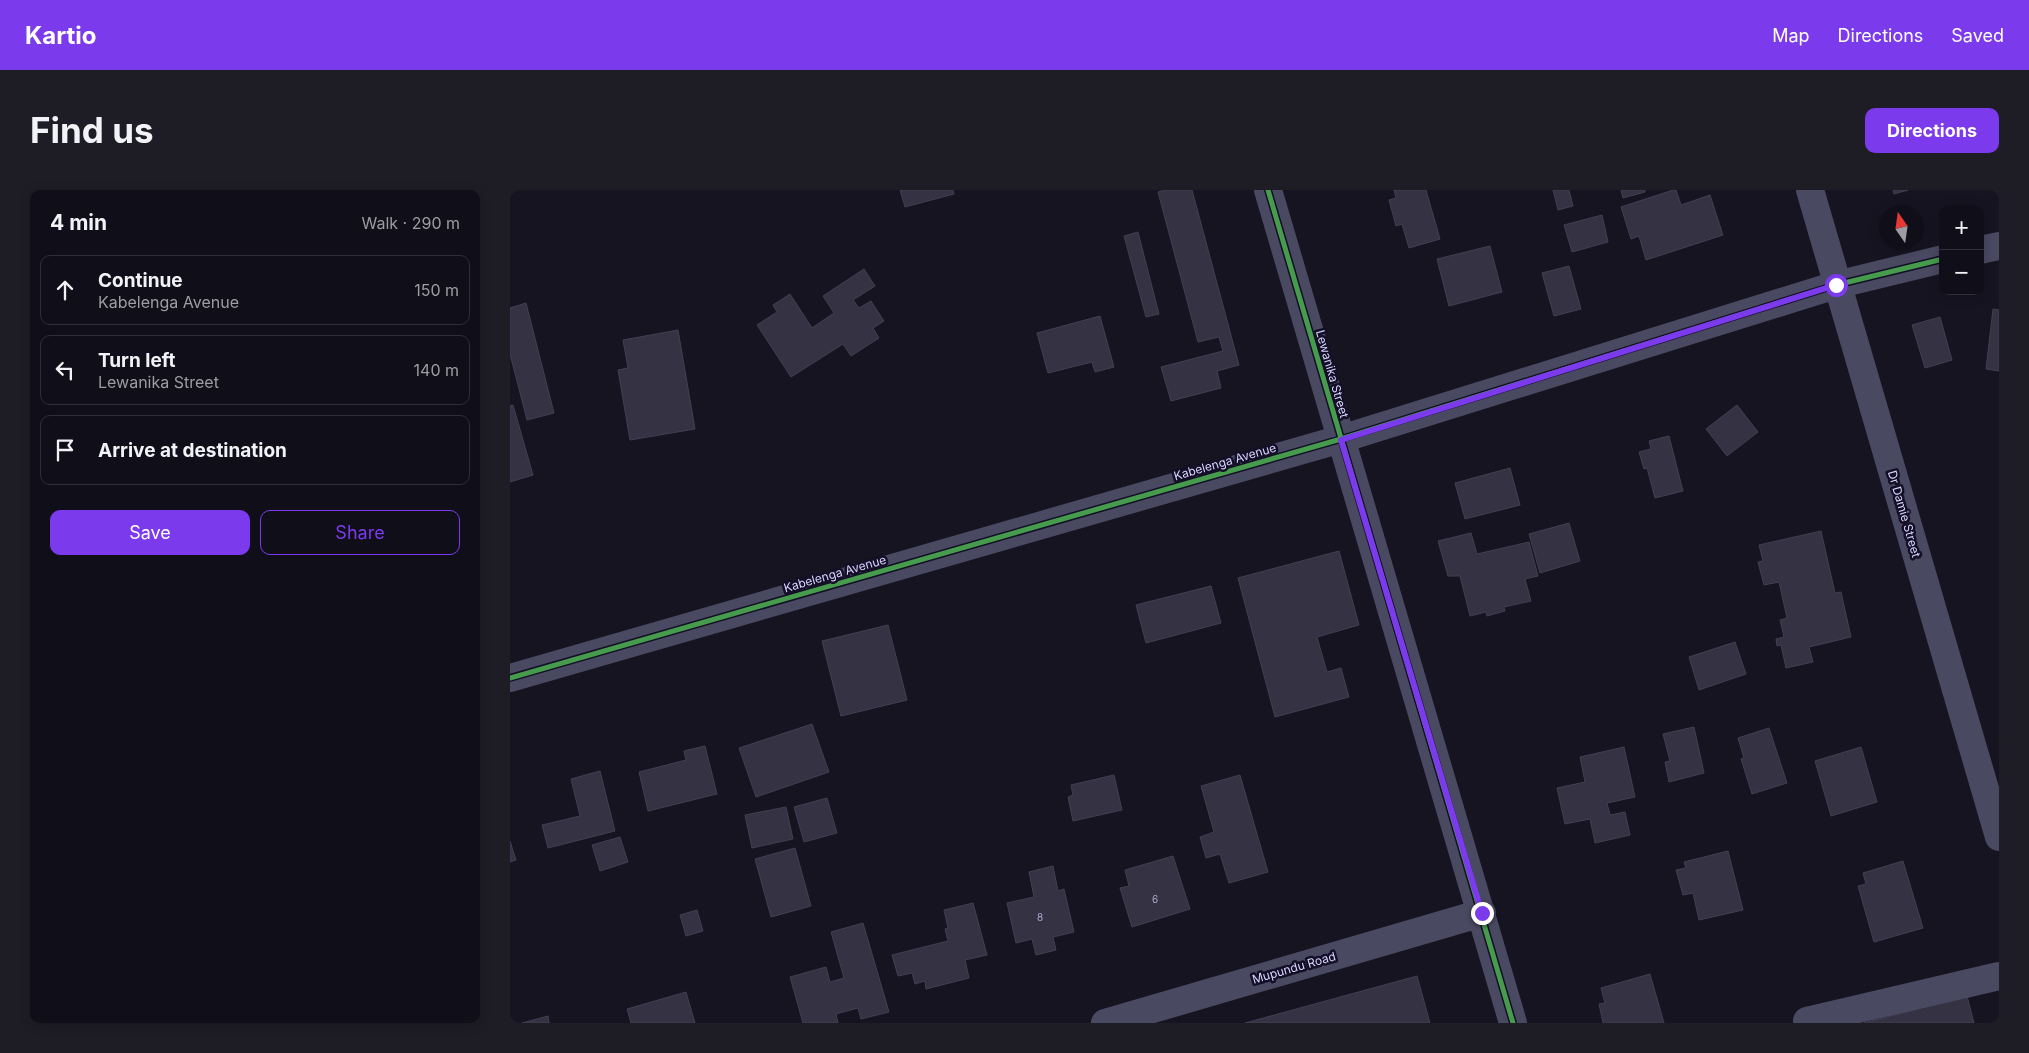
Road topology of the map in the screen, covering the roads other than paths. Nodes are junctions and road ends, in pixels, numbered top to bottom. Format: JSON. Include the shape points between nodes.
{"nodes":[{"id":1,"x":1268,"y":190,"type":"edge"},
{"id":2,"x":1810,"y":190,"type":"edge"},
{"id":3,"x":1999,"y":246,"type":"edge"},
{"id":4,"x":1984,"y":249,"type":"edge"},
{"id":5,"x":1939,"y":260,"type":"edge"},
{"id":6,"x":1836,"y":285,"type":"junction"},
{"id":7,"x":1341,"y":440,"type":"junction"},
{"id":8,"x":510,"y":678,"type":"edge"},
{"id":9,"x":1999,"y":837,"type":"edge"},
{"id":10,"x":1482,"y":913,"type":"junction"},
{"id":11,"x":1999,"y":976,"type":"edge"},
{"id":12,"x":1807,"y":1021,"type":"dead end"},
{"id":13,"x":1106,"y":1023,"type":"edge"},
{"id":14,"x":1513,"y":1023,"type":"edge"}],
"edges":[{"from":1,"to":7,"type":"street","name":"Lewanika Street"},
{"from":2,"to":6,"type":"street","name":"Dr Damie Street"},
{"from":3,"to":4,"type":"street"},
{"from":5,"to":6,"type":"street","name":"Kabelenga Avenue"},
{"from":6,"to":7,"type":"street","name":"Kabelenga Avenue"},
{"from":6,"to":9,"type":"street","name":"Dr Damie Street"},
{"from":7,"to":8,"type":"street","name":"Kabelenga Avenue"},
{"from":7,"to":10,"type":"street","name":"Lewanika Street"},
{"from":10,"to":13,"type":"street","name":"Mupundu Road"},
{"from":10,"to":14,"type":"street","name":"Lewanika Street"},
{"from":11,"to":12,"type":"street"}]}
